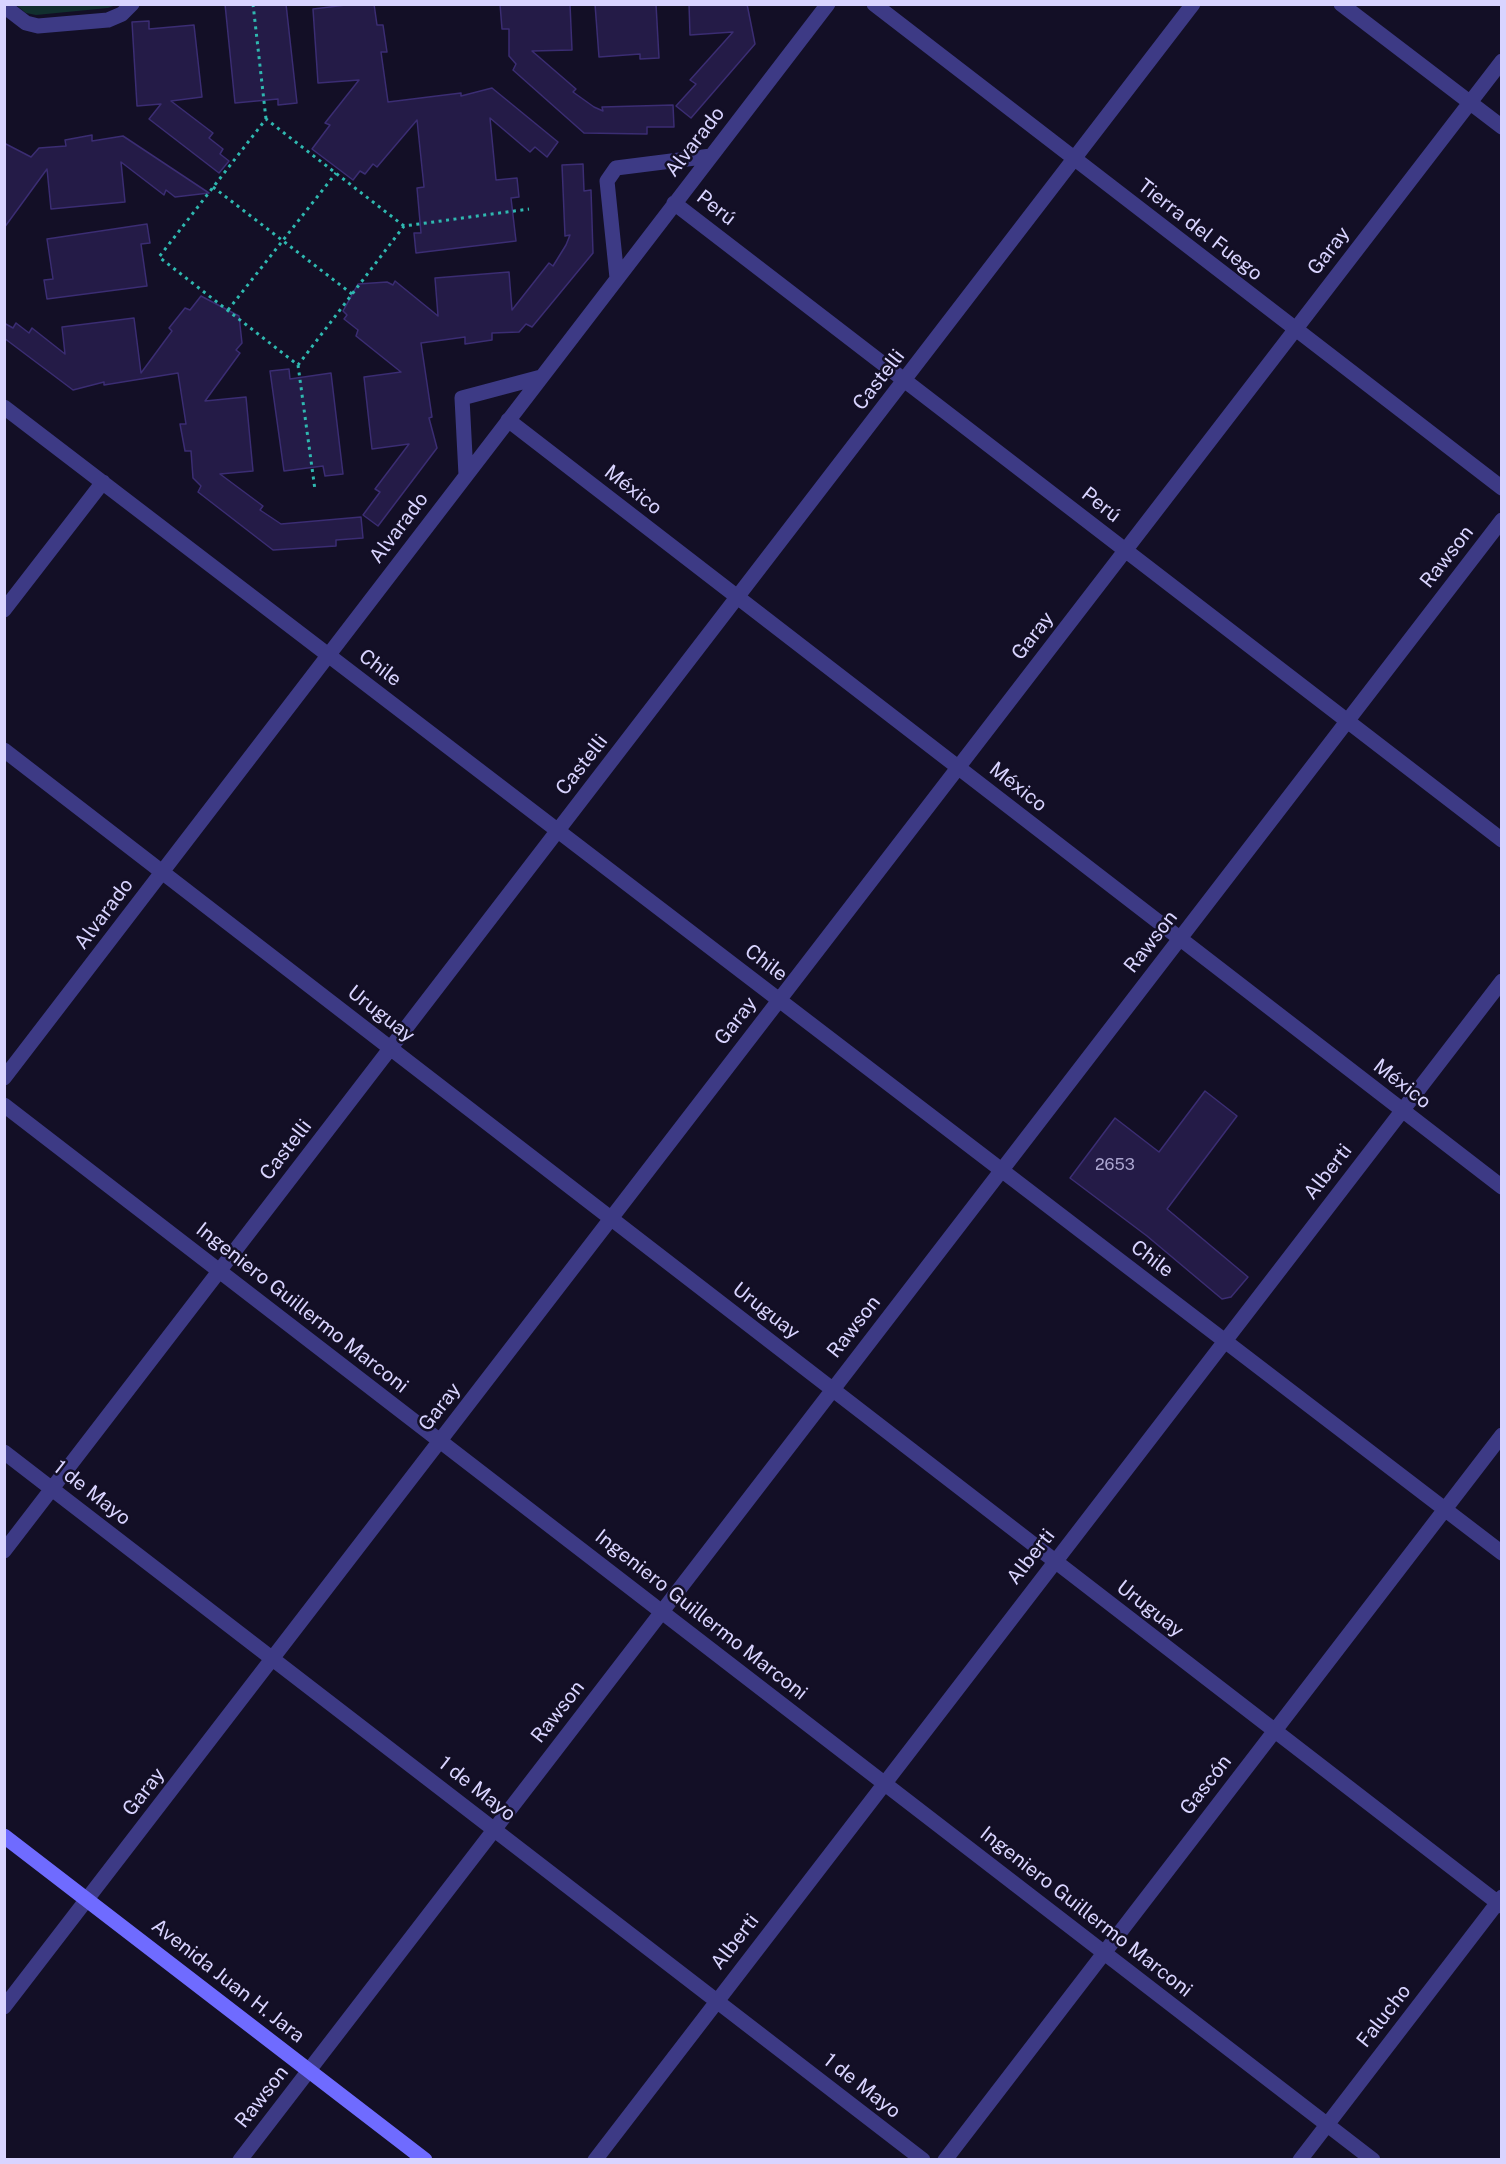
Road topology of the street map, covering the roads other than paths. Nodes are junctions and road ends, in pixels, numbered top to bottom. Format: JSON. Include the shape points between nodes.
{"nodes":[{"id":1,"x":132,"y":4,"type":"edge"},
{"id":2,"x":828,"y":4,"type":"edge"},
{"id":3,"x":874,"y":4,"type":"edge"},
{"id":4,"x":1193,"y":4,"type":"edge"},
{"id":5,"x":1341,"y":4,"type":"edge"},
{"id":6,"x":4,"y":6,"type":"edge"},
{"id":7,"x":1502,"y":61,"type":"edge"},
{"id":8,"x":1469,"y":103,"type":"junction"},
{"id":9,"x":1502,"y":128,"type":"edge"},
{"id":10,"x":711,"y":156,"type":"junction"},
{"id":11,"x":1074,"y":159,"type":"junction"},
{"id":12,"x":674,"y":203,"type":"junction"},
{"id":13,"x":617,"y":278,"type":"junction"},
{"id":14,"x":1295,"y":329,"type":"junction"},
{"id":15,"x":541,"y":377,"type":"junction"},
{"id":16,"x":905,"y":380,"type":"junction"},
{"id":17,"x":4,"y":407,"type":"edge"},
{"id":18,"x":508,"y":420,"type":"junction"},
{"id":19,"x":466,"y":475,"type":"junction"},
{"id":20,"x":103,"y":482,"type":"junction"},
{"id":21,"x":1502,"y":488,"type":"edge"},
{"id":22,"x":1502,"y":520,"type":"edge"},
{"id":23,"x":1125,"y":550,"type":"junction"},
{"id":24,"x":738,"y":597,"type":"junction"},
{"id":25,"x":4,"y":610,"type":"edge"},
{"id":26,"x":329,"y":655,"type":"junction"},
{"id":27,"x":1347,"y":721,"type":"junction"},
{"id":28,"x":4,"y":750,"type":"edge"},
{"id":29,"x":958,"y":768,"type":"junction"},
{"id":30,"x":558,"y":831,"type":"junction"},
{"id":31,"x":1502,"y":840,"type":"edge"},
{"id":32,"x":163,"y":872,"type":"junction"},
{"id":33,"x":1180,"y":939,"type":"junction"},
{"id":34,"x":1502,"y":981,"type":"edge"},
{"id":35,"x":779,"y":1000,"type":"junction"},
{"id":36,"x":391,"y":1048,"type":"junction"},
{"id":37,"x":4,"y":1078,"type":"edge"},
{"id":38,"x":4,"y":1105,"type":"edge"},
{"id":39,"x":1402,"y":1110,"type":"junction"},
{"id":40,"x":1002,"y":1170,"type":"junction"},
{"id":41,"x":1502,"y":1187,"type":"edge"},
{"id":42,"x":611,"y":1219,"type":"junction"},
{"id":43,"x":220,"y":1271,"type":"junction"},
{"id":44,"x":1224,"y":1341,"type":"junction"},
{"id":45,"x":833,"y":1390,"type":"junction"},
{"id":46,"x":1502,"y":1435,"type":"edge"},
{"id":47,"x":440,"y":1441,"type":"junction"},
{"id":48,"x":4,"y":1452,"type":"edge"},
{"id":49,"x":52,"y":1489,"type":"junction"},
{"id":50,"x":1445,"y":1509,"type":"junction"},
{"id":51,"x":4,"y":1551,"type":"edge"},
{"id":52,"x":1502,"y":1553,"type":"edge"},
{"id":53,"x":1055,"y":1561,"type":"junction"},
{"id":54,"x":662,"y":1612,"type":"junction"},
{"id":55,"x":272,"y":1659,"type":"junction"},
{"id":56,"x":1274,"y":1731,"type":"junction"},
{"id":57,"x":884,"y":1783,"type":"junction"},
{"id":58,"x":494,"y":1829,"type":"junction"},
{"id":59,"x":4,"y":1836,"type":"edge"},
{"id":60,"x":87,"y":1899,"type":"junction"},
{"id":61,"x":1500,"y":1902,"type":"edge"},
{"id":62,"x":1104,"y":1952,"type":"junction"},
{"id":63,"x":717,"y":2001,"type":"junction"},
{"id":64,"x":4,"y":2007,"type":"edge"},
{"id":65,"x":309,"y":2070,"type":"junction"},
{"id":66,"x":1327,"y":2124,"type":"junction"},
{"id":67,"x":240,"y":2160,"type":"edge"},
{"id":68,"x":425,"y":2160,"type":"edge"},
{"id":69,"x":595,"y":2160,"type":"edge"},
{"id":70,"x":923,"y":2160,"type":"edge"},
{"id":71,"x":945,"y":2160,"type":"edge"},
{"id":72,"x":1300,"y":2160,"type":"edge"},
{"id":73,"x":1373,"y":2160,"type":"edge"}],
"edges":[{"from":1,"to":6,"type":"street","via":[[115,18],[39,26],[27,23]]},
{"from":2,"to":10,"type":"street","name":"Alvarado"},
{"from":3,"to":11,"type":"street","name":"Tierra del Fuego"},
{"from":4,"to":11,"type":"street","name":"Castelli"},
{"from":5,"to":8,"type":"street"},
{"from":7,"to":8,"type":"street","name":"Garay"},
{"from":8,"to":9,"type":"street"},
{"from":8,"to":14,"type":"street","name":"Garay"},
{"from":10,"to":12,"type":"street","name":"Alvarado"},
{"from":10,"to":13,"type":"street","via":[[616,168],[607,181]]},
{"from":11,"to":14,"type":"street","name":"Tierra del Fuego"},
{"from":11,"to":16,"type":"street","name":"Castelli"},
{"from":12,"to":13,"type":"street","name":"Alvarado"},
{"from":12,"to":16,"type":"street","name":"Perú"},
{"from":13,"to":15,"type":"street","name":"Alvarado"},
{"from":14,"to":21,"type":"street","name":"Tierra del Fuego"},
{"from":14,"to":23,"type":"street","name":"Garay"},
{"from":15,"to":18,"type":"street","name":"Alvarado"},
{"from":15,"to":19,"type":"street","via":[[462,398]]},
{"from":16,"to":23,"type":"street","name":"Perú"},
{"from":16,"to":24,"type":"street","name":"Castelli"},
{"from":17,"to":20,"type":"street","name":"Chile"},
{"from":18,"to":19,"type":"street","name":"Alvarado"},
{"from":18,"to":24,"type":"street","name":"México"},
{"from":19,"to":26,"type":"street","name":"Alvarado"},
{"from":20,"to":25,"type":"street"},
{"from":20,"to":26,"type":"street","name":"Chile"},
{"from":22,"to":27,"type":"street","name":"Rawson"},
{"from":23,"to":27,"type":"street","name":"Perú"},
{"from":23,"to":29,"type":"street","name":"Garay"},
{"from":24,"to":29,"type":"street","name":"México"},
{"from":24,"to":30,"type":"street","name":"Castelli"},
{"from":26,"to":30,"type":"street","name":"Chile"},
{"from":26,"to":32,"type":"street","name":"Alvarado"},
{"from":27,"to":31,"type":"street","name":"Perú"},
{"from":27,"to":33,"type":"street","name":"Rawson"},
{"from":28,"to":32,"type":"street","name":"Uruguay"},
{"from":29,"to":33,"type":"street","name":"México"},
{"from":29,"to":35,"type":"street","name":"Garay"},
{"from":30,"to":35,"type":"street","name":"Chile"},
{"from":30,"to":36,"type":"street","name":"Castelli"},
{"from":32,"to":36,"type":"street","name":"Uruguay"},
{"from":32,"to":37,"type":"street","name":"Alvarado"},
{"from":33,"to":39,"type":"street","name":"México"},
{"from":33,"to":40,"type":"street","name":"Rawson"},
{"from":34,"to":39,"type":"street","name":"Alberti"},
{"from":35,"to":40,"type":"street","name":"Chile"},
{"from":35,"to":42,"type":"street","name":"Garay"},
{"from":36,"to":42,"type":"street","name":"Uruguay"},
{"from":36,"to":43,"type":"street","name":"Castelli"},
{"from":38,"to":43,"type":"street","name":"Ingeniero Guillermo Marconi"},
{"from":39,"to":41,"type":"street","name":"México"},
{"from":39,"to":44,"type":"street","name":"Alberti"},
{"from":40,"to":44,"type":"street","name":"Chile"},
{"from":40,"to":45,"type":"street","name":"Rawson"},
{"from":42,"to":45,"type":"street","name":"Uruguay"},
{"from":42,"to":47,"type":"street","name":"Garay"},
{"from":43,"to":47,"type":"street","name":"Ingeniero Guillermo Marconi"},
{"from":43,"to":49,"type":"street","name":"Castelli"},
{"from":44,"to":50,"type":"street","name":"Chile"},
{"from":44,"to":53,"type":"street","name":"Alberti"},
{"from":45,"to":53,"type":"street","name":"Uruguay"},
{"from":45,"to":54,"type":"street","name":"Rawson"},
{"from":46,"to":50,"type":"street","name":"Gascón"},
{"from":47,"to":54,"type":"street","name":"Ingeniero Guillermo Marconi"},
{"from":47,"to":55,"type":"street","name":"Garay"},
{"from":48,"to":49,"type":"street","name":"1 de Mayo"},
{"from":49,"to":51,"type":"street","name":"Castelli"},
{"from":49,"to":55,"type":"street","name":"1 de Mayo"},
{"from":50,"to":52,"type":"street","name":"Chile"},
{"from":50,"to":56,"type":"street","name":"Gascón"},
{"from":53,"to":56,"type":"street","name":"Uruguay"},
{"from":53,"to":57,"type":"street","name":"Alberti"},
{"from":54,"to":57,"type":"street","name":"Ingeniero Guillermo Marconi"},
{"from":54,"to":58,"type":"street","name":"Rawson"},
{"from":55,"to":58,"type":"street","name":"1 de Mayo"},
{"from":55,"to":60,"type":"street","name":"Garay"},
{"from":56,"to":61,"type":"street","name":"Uruguay"},
{"from":56,"to":62,"type":"street","name":"Gascón"},
{"from":57,"to":62,"type":"street","name":"Ingeniero Guillermo Marconi"},
{"from":57,"to":63,"type":"street","name":"Alberti"},
{"from":58,"to":63,"type":"street","name":"1 de Mayo"},
{"from":58,"to":65,"type":"street","name":"Rawson"},
{"from":59,"to":60,"type":"main road","name":"Avenida Juan H. Jara"},
{"from":60,"to":64,"type":"street","name":"Garay"},
{"from":60,"to":65,"type":"main road","name":"Avenida Juan H. Jara"},
{"from":61,"to":66,"type":"street","name":"Falucho"},
{"from":62,"to":66,"type":"street","name":"Ingeniero Guillermo Marconi"},
{"from":62,"to":71,"type":"street","name":"Gascón"},
{"from":63,"to":69,"type":"street","name":"Alberti"},
{"from":63,"to":70,"type":"street","name":"1 de Mayo"},
{"from":65,"to":67,"type":"street","name":"Rawson"},
{"from":65,"to":68,"type":"main road","name":"Avenida Juan H. Jara"},
{"from":66,"to":72,"type":"street","name":"Falucho"},
{"from":66,"to":73,"type":"street","name":"Ingeniero Guillermo Marconi"}]}
